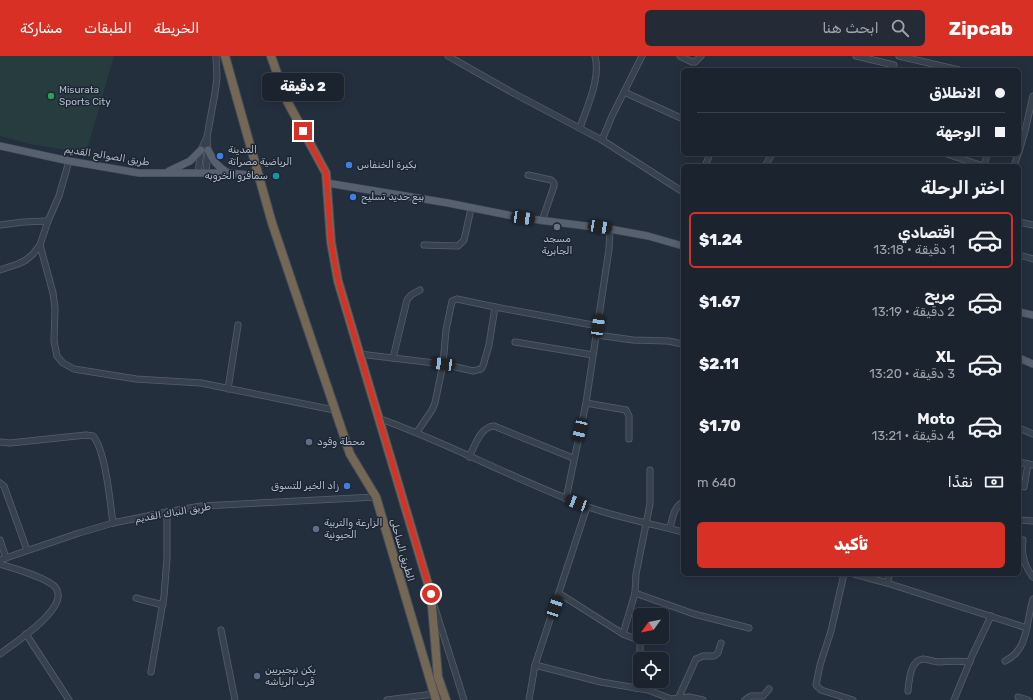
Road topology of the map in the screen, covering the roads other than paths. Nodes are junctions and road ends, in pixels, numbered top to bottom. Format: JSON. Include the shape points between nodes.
{"nodes":[{"id":1,"x":216,"y":56,"type":"edge"},
{"id":2,"x":225,"y":56,"type":"edge"},
{"id":3,"x":271,"y":56,"type":"edge"},
{"id":4,"x":448,"y":56,"type":"edge"},
{"id":5,"x":595,"y":56,"type":"edge"},
{"id":6,"x":642,"y":56,"type":"edge"},
{"id":7,"x":680,"y":56,"type":"edge"},
{"id":8,"x":701,"y":56,"type":"edge"},
{"id":9,"x":856,"y":56,"type":"edge"},
{"id":10,"x":896,"y":56,"type":"edge"},
{"id":11,"x":899,"y":56,"type":"edge"},
{"id":12,"x":894,"y":67,"type":"edge"},
{"id":13,"x":950,"y":68,"type":"edge"},
{"id":14,"x":624,"y":92,"type":"junction"},
{"id":15,"x":1033,"y":96,"type":"edge"},
{"id":16,"x":681,"y":118,"type":"edge"},
{"id":17,"x":580,"y":128,"type":"junction"},
{"id":18,"x":602,"y":140,"type":"junction"},
{"id":19,"x":0,"y":146,"type":"edge"},
{"id":20,"x":1021,"y":147,"type":"edge"},
{"id":21,"x":205,"y":150,"type":"junction"},
{"id":22,"x":953,"y":156,"type":"edge"},
{"id":23,"x":69,"y":161,"type":"junction"},
{"id":24,"x":978,"y":164,"type":"edge"},
{"id":25,"x":164,"y":173,"type":"junction"},
{"id":26,"x":202,"y":173,"type":"junction"},
{"id":27,"x":228,"y":173,"type":"junction"},
{"id":28,"x":528,"y":174,"type":"dead end"},
{"id":29,"x":260,"y":176,"type":"junction"},
{"id":30,"x":327,"y":183,"type":"junction"},
{"id":31,"x":681,"y":191,"type":"edge"},
{"id":32,"x":471,"y":209,"type":"junction"},
{"id":33,"x":48,"y":221,"type":"junction"},
{"id":34,"x":542,"y":221,"type":"junction"},
{"id":35,"x":1021,"y":222,"type":"edge"},
{"id":36,"x":0,"y":225,"type":"edge"},
{"id":37,"x":1033,"y":225,"type":"edge"},
{"id":38,"x":610,"y":229,"type":"junction"},
{"id":39,"x":40,"y":244,"type":"junction"},
{"id":40,"x":424,"y":245,"type":"dead end"},
{"id":41,"x":681,"y":245,"type":"edge"},
{"id":42,"x":1021,"y":256,"type":"edge"},
{"id":43,"x":1033,"y":259,"type":"edge"},
{"id":44,"x":0,"y":270,"type":"edge"},
{"id":45,"x":420,"y":290,"type":"dead end"},
{"id":46,"x":495,"y":307,"type":"junction"},
{"id":47,"x":1021,"y":312,"type":"edge"},
{"id":48,"x":1033,"y":315,"type":"edge"},
{"id":49,"x":238,"y":325,"type":"dead end"},
{"id":50,"x":598,"y":326,"type":"junction"},
{"id":51,"x":597,"y":335,"type":"junction"},
{"id":52,"x":515,"y":342,"type":"dead end"},
{"id":53,"x":681,"y":344,"type":"edge"},
{"id":54,"x":359,"y":354,"type":"junction"},
{"id":55,"x":593,"y":356,"type":"junction"},
{"id":56,"x":393,"y":358,"type":"junction"},
{"id":57,"x":1021,"y":359,"type":"edge"},
{"id":58,"x":443,"y":364,"type":"junction"},
{"id":59,"x":1033,"y":364,"type":"edge"},
{"id":60,"x":228,"y":389,"type":"junction"},
{"id":61,"x":586,"y":402,"type":"junction"},
{"id":62,"x":334,"y":410,"type":"junction"},
{"id":63,"x":378,"y":418,"type":"junction"},
{"id":64,"x":1021,"y":429,"type":"edge"},
{"id":65,"x":417,"y":432,"type":"junction"},
{"id":66,"x":1033,"y":434,"type":"edge"},
{"id":67,"x":629,"y":439,"type":"dead end"},
{"id":68,"x":0,"y":442,"type":"edge"},
{"id":69,"x":469,"y":457,"type":"junction"},
{"id":70,"x":573,"y":458,"type":"junction"},
{"id":71,"x":1030,"y":465,"type":"edge"},
{"id":72,"x":650,"y":470,"type":"dead end"},
{"id":73,"x":0,"y":482,"type":"edge"},
{"id":74,"x":1024,"y":487,"type":"dead end"},
{"id":75,"x":376,"y":497,"type":"junction"},
{"id":76,"x":566,"y":499,"type":"junction"},
{"id":77,"x":681,"y":503,"type":"edge"},
{"id":78,"x":588,"y":507,"type":"junction"},
{"id":79,"x":167,"y":512,"type":"junction"},
{"id":80,"x":1021,"y":520,"type":"edge"},
{"id":81,"x":1033,"y":521,"type":"edge"},
{"id":82,"x":113,"y":523,"type":"junction"},
{"id":83,"x":646,"y":524,"type":"junction"},
{"id":84,"x":670,"y":528,"type":"junction"},
{"id":85,"x":681,"y":531,"type":"edge"},
{"id":86,"x":0,"y":540,"type":"edge"},
{"id":87,"x":1023,"y":540,"type":"dead end"},
{"id":88,"x":27,"y":550,"type":"junction"},
{"id":89,"x":3,"y":559,"type":"edge"},
{"id":90,"x":0,"y":564,"type":"edge"},
{"id":91,"x":844,"y":576,"type":"edge"},
{"id":92,"x":861,"y":576,"type":"edge"},
{"id":93,"x":889,"y":576,"type":"edge"},
{"id":94,"x":1033,"y":577,"type":"edge"},
{"id":95,"x":887,"y":583,"type":"junction"},
{"id":96,"x":635,"y":593,"type":"junction"},
{"id":97,"x":431,"y":594,"type":"junction"},
{"id":98,"x":560,"y":594,"type":"junction"},
{"id":99,"x":136,"y":598,"type":"dead end"},
{"id":100,"x":1033,"y":599,"type":"edge"},
{"id":101,"x":163,"y":605,"type":"junction"},
{"id":102,"x":990,"y":616,"type":"junction"},
{"id":103,"x":1030,"y":626,"type":"edge"},
{"id":104,"x":749,"y":628,"type":"dead end"},
{"id":105,"x":221,"y":630,"type":"dead end"},
{"id":106,"x":26,"y":634,"type":"junction"},
{"id":107,"x":623,"y":634,"type":"junction"},
{"id":108,"x":722,"y":643,"type":"dead end"},
{"id":109,"x":640,"y":652,"type":"edge"},
{"id":110,"x":0,"y":654,"type":"edge"},
{"id":111,"x":1005,"y":661,"type":"dead end"},
{"id":112,"x":970,"y":662,"type":"junction"},
{"id":113,"x":535,"y":665,"type":"junction"},
{"id":114,"x":150,"y":672,"type":"dead end"},
{"id":115,"x":633,"y":688,"type":"edge"},
{"id":116,"x":635,"y":688,"type":"edge"},
{"id":117,"x":769,"y":689,"type":"dead end"},
{"id":118,"x":908,"y":690,"type":"dead end"},
{"id":119,"x":435,"y":697,"type":"edge"},
{"id":120,"x":1018,"y":697,"type":"dead end"},
{"id":121,"x":678,"y":699,"type":"edge"},
{"id":122,"x":69,"y":700,"type":"edge"},
{"id":123,"x":235,"y":700,"type":"edge"},
{"id":124,"x":387,"y":700,"type":"edge"},
{"id":125,"x":446,"y":700,"type":"edge"},
{"id":126,"x":464,"y":700,"type":"edge"},
{"id":127,"x":529,"y":700,"type":"edge"},
{"id":128,"x":703,"y":700,"type":"edge"},
{"id":129,"x":745,"y":700,"type":"edge"},
{"id":130,"x":853,"y":700,"type":"edge"},
{"id":131,"x":954,"y":700,"type":"edge"},
{"id":132,"x":1028,"y":700,"type":"edge"}],
"edges":[{"from":1,"to":21,"type":"street","via":[[217,78]]},
{"from":2,"to":29,"type":"highway","name":"الطريق الساحلى"},
{"from":3,"to":30,"type":"highway","via":[[286,99],[324,168]]},
{"from":4,"to":17,"type":"street"},
{"from":5,"to":17,"type":"street","via":[[597,70]]},
{"from":6,"to":14,"type":"street"},
{"from":7,"to":8,"type":"street","via":[[692,62]]},
{"from":9,"to":12,"type":"street"},
{"from":10,"to":12,"type":"street"},
{"from":11,"to":13,"type":"street"},
{"from":14,"to":16,"type":"street"},
{"from":14,"to":18,"type":"street"},
{"from":15,"to":20,"type":"street"},
{"from":17,"to":18,"type":"street"},
{"from":18,"to":31,"type":"street"},
{"from":19,"to":23,"type":"main road","name":"طريق الصوالح القديم"},
{"from":21,"to":25,"type":"main road","via":[[190,161]]},
{"from":21,"to":26,"type":"street"},
{"from":21,"to":27,"type":"main road","via":[[218,167]]},
{"from":22,"to":24,"type":"street"},
{"from":23,"to":25,"type":"main road","name":"طريق الصوالح القديم","via":[[140,173]]},
{"from":23,"to":33,"type":"street","via":[[59,196]]},
{"from":25,"to":26,"type":"main road","name":"طريق الصوالح القديم"},
{"from":26,"to":27,"type":"main road","name":"طريق الصوالح القديم"},
{"from":27,"to":29,"type":"main road","name":"طريق الصوالح القديم"},
{"from":28,"to":34,"type":"street","via":[[554,183]]},
{"from":29,"to":62,"type":"highway","name":"الطريق الساحلى","via":[[272,223]]},
{"from":30,"to":32,"type":"main road"},
{"from":30,"to":54,"type":"highway","via":[[331,242],[338,281]]},
{"from":32,"to":34,"type":"main road"},
{"from":32,"to":40,"type":"street","via":[[464,240],[458,246]]},
{"from":33,"to":36,"type":"street"},
{"from":33,"to":39,"type":"street"},
{"from":34,"to":38,"type":"main road"},
{"from":35,"to":37,"type":"street"},
{"from":38,"to":41,"type":"main road"},
{"from":38,"to":50,"type":"street"},
{"from":39,"to":44,"type":"street","via":[[26,260]]},
{"from":39,"to":60,"type":"street","via":[[55,308],[54,341],[57,356],[63,362],[74,369],[136,379],[201,383]]},
{"from":42,"to":43,"type":"street"},
{"from":45,"to":56,"type":"street","via":[[407,300]]},
{"from":46,"to":50,"type":"street"},
{"from":46,"to":58,"type":"street","via":[[483,366],[473,371]]},
{"from":46,"to":58,"type":"street","via":[[457,299],[452,301]]},
{"from":47,"to":48,"type":"main road"},
{"from":49,"to":60,"type":"street"},
{"from":50,"to":51,"type":"street"},
{"from":51,"to":53,"type":"street"},
{"from":51,"to":55,"type":"street"},
{"from":52,"to":55,"type":"street"},
{"from":54,"to":56,"type":"street"},
{"from":54,"to":63,"type":"highway"},
{"from":55,"to":61,"type":"street"},
{"from":56,"to":58,"type":"street"},
{"from":57,"to":59,"type":"main road"},
{"from":58,"to":65,"type":"street","via":[[435,403]]},
{"from":60,"to":62,"type":"street"},
{"from":61,"to":67,"type":"street","via":[[626,410],[630,416]]},
{"from":61,"to":70,"type":"street"},
{"from":62,"to":75,"type":"highway","name":"الطريق الساحلى","via":[[350,454]]},
{"from":63,"to":65,"type":"street"},
{"from":63,"to":97,"type":"highway"},
{"from":64,"to":66,"type":"street"},
{"from":65,"to":69,"type":"street"},
{"from":68,"to":82,"type":"street","via":[[93,436],[103,460]]},
{"from":69,"to":70,"type":"street","via":[[483,432],[494,426]]},
{"from":69,"to":76,"type":"street"},
{"from":70,"to":76,"type":"street"},
{"from":71,"to":74,"type":"street"},
{"from":72,"to":83,"type":"street","via":[[650,504]]},
{"from":73,"to":88,"type":"street","via":[[4,486]]},
{"from":75,"to":79,"type":"street","name":"طريق النباك القديم","via":[[201,506]]},
{"from":75,"to":119,"type":"highway","name":"الطريق الساحلى"},
{"from":76,"to":78,"type":"street"},
{"from":77,"to":84,"type":"street","via":[[675,509]]},
{"from":78,"to":83,"type":"street"},
{"from":78,"to":98,"type":"street"},
{"from":79,"to":82,"type":"street","name":"طريق النباك القديم"},
{"from":79,"to":101,"type":"street"},
{"from":80,"to":81,"type":"street"},
{"from":82,"to":88,"type":"street","name":"طريق النباك القديم"},
{"from":83,"to":84,"type":"street"},
{"from":83,"to":96,"type":"street","via":[[636,574]]},
{"from":84,"to":85,"type":"street"},
{"from":86,"to":89,"type":"street"},
{"from":87,"to":94,"type":"street","via":[[1023,559]]},
{"from":88,"to":89,"type":"street","name":"طريق النباك القديم"},
{"from":90,"to":106,"type":"street","via":[[52,584],[59,594],[58,601],[46,617]]},
{"from":91,"to":130,"type":"street","via":[[816,685],[821,690]]},
{"from":92,"to":95,"type":"street"},
{"from":93,"to":95,"type":"street"},
{"from":95,"to":102,"type":"street"},
{"from":96,"to":104,"type":"street","via":[[694,614]]},
{"from":96,"to":107,"type":"street"},
{"from":97,"to":125,"type":"highway","via":[[438,676]]},
{"from":97,"to":126,"type":"street"},
{"from":98,"to":107,"type":"street"},
{"from":98,"to":113,"type":"street"},
{"from":99,"to":101,"type":"street"},
{"from":100,"to":103,"type":"street"},
{"from":101,"to":114,"type":"street"},
{"from":102,"to":103,"type":"street"},
{"from":102,"to":112,"type":"street"},
{"from":103,"to":111,"type":"street","via":[[1018,651]]},
{"from":105,"to":123,"type":"street"},
{"from":106,"to":110,"type":"street"},
{"from":106,"to":122,"type":"street"},
{"from":107,"to":109,"type":"street","via":[[638,640]]},
{"from":108,"to":121,"type":"street","via":[[714,656],[696,659]]},
{"from":112,"to":118,"type":"street","via":[[920,660],[912,670]]},
{"from":112,"to":131,"type":"street"},
{"from":113,"to":115,"type":"street"},
{"from":113,"to":127,"type":"street"},
{"from":116,"to":121,"type":"street"},
{"from":117,"to":129,"type":"street","via":[[763,696],[750,696]]},
{"from":119,"to":124,"type":"street"},
{"from":120,"to":132,"type":"street"},
{"from":121,"to":128,"type":"street","via":[[689,697]]}]}
